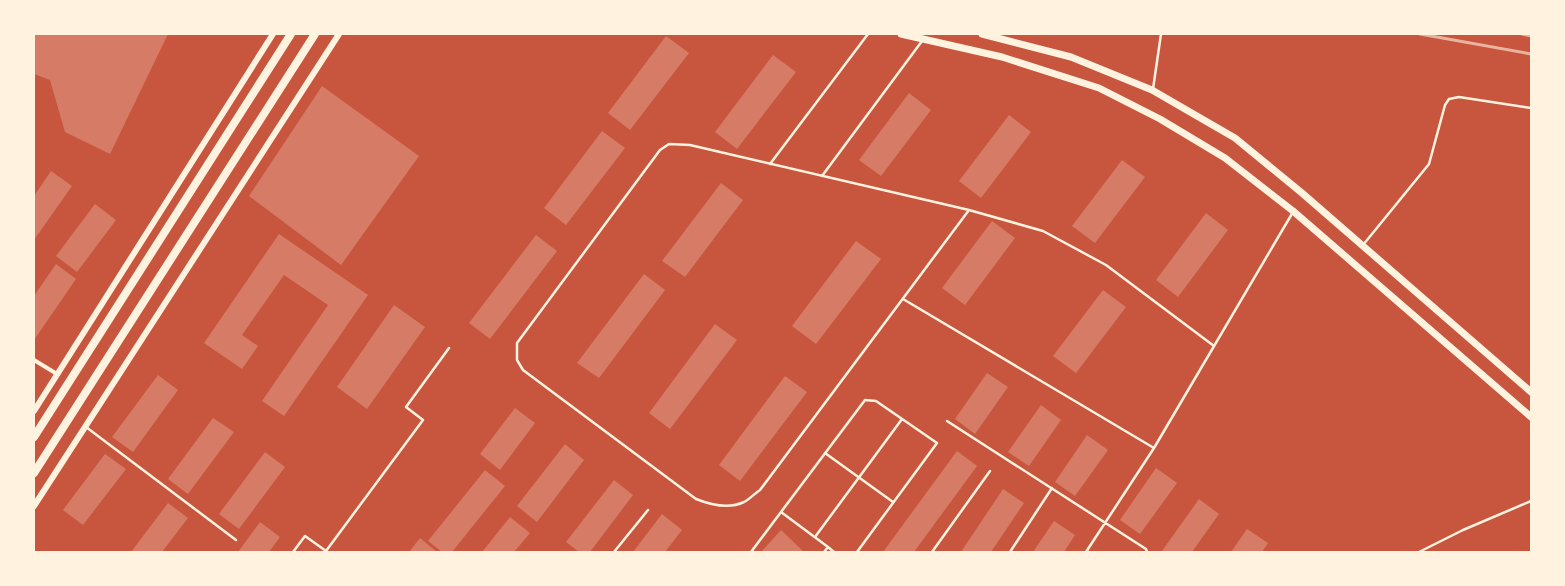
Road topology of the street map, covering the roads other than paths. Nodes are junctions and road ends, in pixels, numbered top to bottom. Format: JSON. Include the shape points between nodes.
{"nodes":[{"id":1,"x":274,"y":34,"type":"edge"},
{"id":2,"x":292,"y":34,"type":"edge"},
{"id":3,"x":315,"y":34,"type":"edge"},
{"id":4,"x":338,"y":34,"type":"edge"},
{"id":5,"x":868,"y":34,"type":"edge"},
{"id":6,"x":901,"y":34,"type":"edge"},
{"id":7,"x":982,"y":34,"type":"edge"},
{"id":8,"x":1161,"y":34,"type":"edge"},
{"id":9,"x":923,"y":39,"type":"junction"},
{"id":10,"x":1152,"y":90,"type":"junction"},
{"id":11,"x":1531,"y":108,"type":"edge"},
{"id":12,"x":770,"y":164,"type":"junction"},
{"id":13,"x":822,"y":176,"type":"junction"},
{"id":14,"x":969,"y":210,"type":"junction"},
{"id":15,"x":1293,"y":211,"type":"junction"},
{"id":16,"x":1363,"y":246,"type":"junction"},
{"id":17,"x":903,"y":298,"type":"junction"},
{"id":18,"x":1214,"y":346,"type":"junction"},
{"id":19,"x":449,"y":348,"type":"dead end"},
{"id":20,"x":34,"y":360,"type":"edge"},
{"id":21,"x":57,"y":374,"type":"junction"},
{"id":22,"x":1531,"y":392,"type":"edge"},
{"id":23,"x":34,"y":411,"type":"edge"},
{"id":24,"x":1531,"y":418,"type":"edge"},
{"id":25,"x":902,"y":419,"type":"junction"},
{"id":26,"x":947,"y":421,"type":"dead end"},
{"id":27,"x":86,"y":426,"type":"junction"},
{"id":28,"x":34,"y":437,"type":"edge"},
{"id":29,"x":1154,"y":448,"type":"junction"},
{"id":30,"x":825,"y":454,"type":"junction"},
{"id":31,"x":990,"y":471,"type":"dead end"},
{"id":32,"x":34,"y":473,"type":"edge"},
{"id":33,"x":860,"y":478,"type":"junction"},
{"id":34,"x":1052,"y":488,"type":"junction"},
{"id":35,"x":1531,"y":501,"type":"edge"},
{"id":36,"x":894,"y":502,"type":"junction"},
{"id":37,"x":34,"y":506,"type":"edge"},
{"id":38,"x":648,"y":510,"type":"dead end"},
{"id":39,"x":781,"y":512,"type":"junction"},
{"id":40,"x":1106,"y":522,"type":"junction"},
{"id":41,"x":815,"y":537,"type":"junction"},
{"id":42,"x":236,"y":540,"type":"dead end"},
{"id":43,"x":828,"y":547,"type":"junction"},
{"id":44,"x":293,"y":552,"type":"edge"},
{"id":45,"x":614,"y":552,"type":"edge"},
{"id":46,"x":751,"y":552,"type":"edge"},
{"id":47,"x":824,"y":552,"type":"edge"},
{"id":48,"x":834,"y":552,"type":"edge"},
{"id":49,"x":857,"y":552,"type":"edge"},
{"id":50,"x":932,"y":552,"type":"edge"},
{"id":51,"x":1010,"y":552,"type":"edge"},
{"id":52,"x":1086,"y":552,"type":"edge"},
{"id":53,"x":1148,"y":552,"type":"edge"},
{"id":54,"x":1419,"y":552,"type":"edge"}],
"edges":[{"from":1,"to":21,"type":"street"},
{"from":2,"to":28,"type":"main road"},
{"from":3,"to":32,"type":"main road"},
{"from":4,"to":27,"type":"street"},
{"from":5,"to":12,"type":"lane"},
{"from":6,"to":9,"type":"main road"},
{"from":7,"to":10,"type":"main road","via":[[1071,57]]},
{"from":8,"to":10,"type":"lane"},
{"from":9,"to":13,"type":"lane"},
{"from":9,"to":15,"type":"main road","via":[[1002,57],[1099,88],[1160,119],[1225,158]]},
{"from":10,"to":16,"type":"main road","via":[[1235,138]]},
{"from":11,"to":16,"type":"lane","via":[[1459,97],[1449,99],[1445,105],[1429,164]]},
{"from":12,"to":13,"type":"lane"},
{"from":12,"to":17,"type":"lane","via":[[690,145],[669,144],[660,150],[517,343],[517,360],[523,370],[696,500],[726,506],[744,502],[760,490]]},
{"from":13,"to":14,"type":"lane"},
{"from":14,"to":17,"type":"lane"},
{"from":14,"to":18,"type":"lane","via":[[1043,231],[1074,246],[1106,265]]},
{"from":15,"to":18,"type":"lane"},
{"from":15,"to":24,"type":"main road"},
{"from":16,"to":22,"type":"main road"},
{"from":17,"to":29,"type":"lane"},
{"from":18,"to":29,"type":"lane"},
{"from":19,"to":44,"type":"lane","via":[[406,407],[423,420],[326,551],[305,536]]},
{"from":20,"to":21,"type":"street"},
{"from":21,"to":23,"type":"street"},
{"from":25,"to":30,"type":"lane","via":[[876,401],[865,400]]},
{"from":25,"to":33,"type":"lane"},
{"from":25,"to":36,"type":"lane","via":[[937,443]]},
{"from":26,"to":34,"type":"lane"},
{"from":27,"to":37,"type":"street"},
{"from":27,"to":42,"type":"lane"},
{"from":29,"to":40,"type":"lane"},
{"from":30,"to":33,"type":"lane"},
{"from":30,"to":39,"type":"lane"},
{"from":31,"to":50,"type":"lane"},
{"from":33,"to":36,"type":"lane"},
{"from":33,"to":41,"type":"lane"},
{"from":34,"to":40,"type":"lane"},
{"from":34,"to":51,"type":"lane"},
{"from":35,"to":54,"type":"lane"},
{"from":36,"to":49,"type":"lane"},
{"from":38,"to":45,"type":"lane"},
{"from":39,"to":41,"type":"lane"},
{"from":39,"to":46,"type":"lane"},
{"from":40,"to":52,"type":"lane"},
{"from":40,"to":53,"type":"lane"},
{"from":41,"to":43,"type":"lane"},
{"from":43,"to":47,"type":"lane"},
{"from":43,"to":48,"type":"lane"}]}
